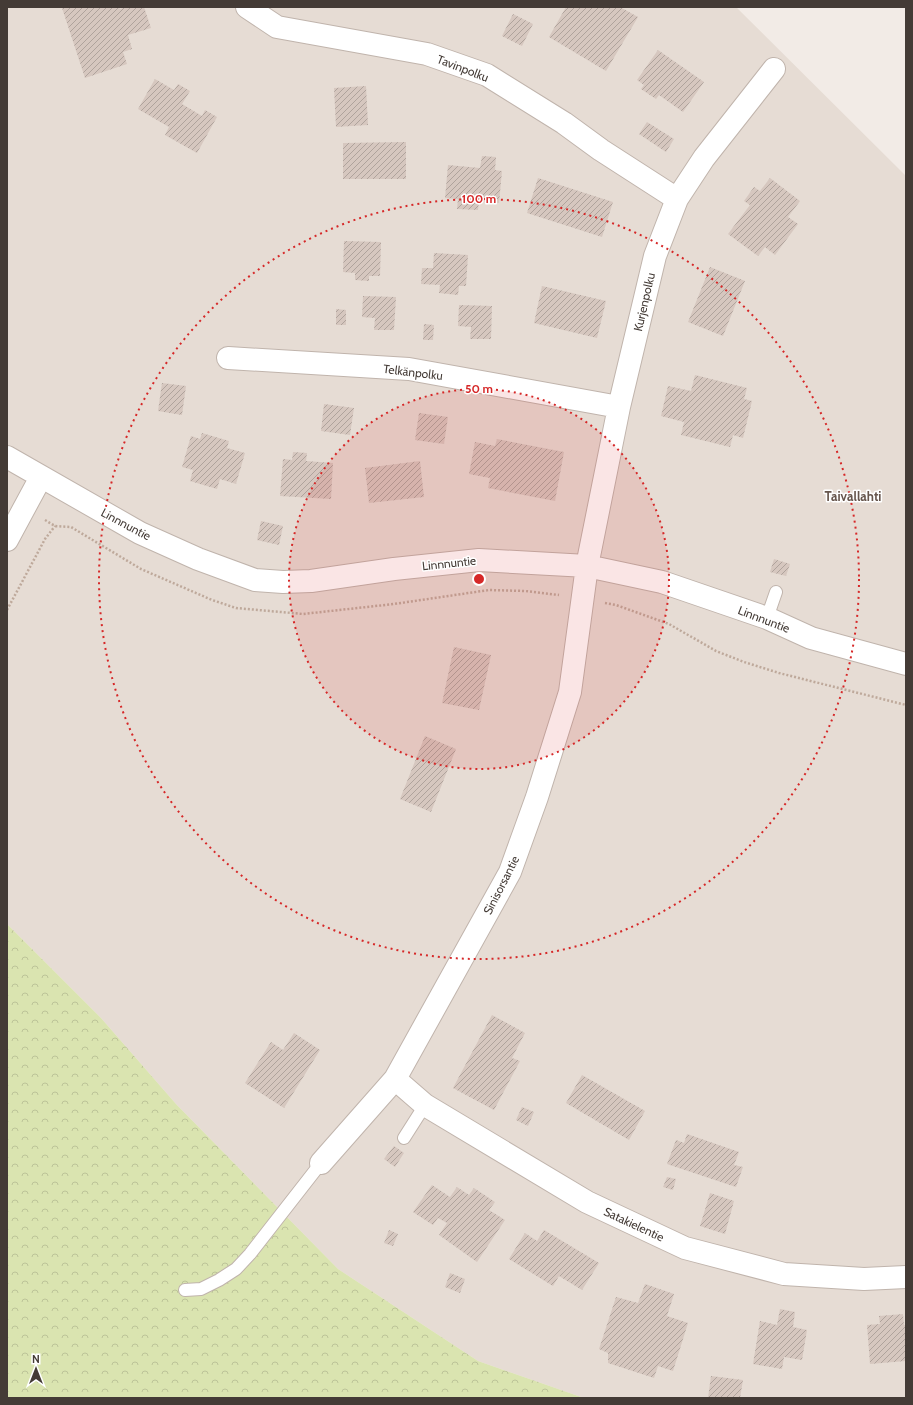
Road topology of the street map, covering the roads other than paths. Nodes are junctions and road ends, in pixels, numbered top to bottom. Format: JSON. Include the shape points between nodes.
{"nodes":[{"id":1,"x":247,"y":7,"type":"edge"},
{"id":2,"x":774,"y":69,"type":"dead end"},
{"id":3,"x":677,"y":199,"type":"junction"},
{"id":4,"x":228,"y":358,"type":"dead end"},
{"id":5,"x":619,"y":407,"type":"junction"},
{"id":6,"x":7,"y":457,"type":"edge"},
{"id":7,"x":42,"y":477,"type":"junction"},
{"id":8,"x":7,"y":540,"type":"edge"},
{"id":9,"x":587,"y":566,"type":"junction"},
{"id":10,"x":776,"y":592,"type":"dead end"},
{"id":11,"x":767,"y":618,"type":"junction"},
{"id":12,"x":906,"y":664,"type":"edge"},
{"id":13,"x":395,"y":1079,"type":"junction"},
{"id":14,"x":425,"y":1105,"type":"junction"},
{"id":15,"x":404,"y":1138,"type":"dead end"},
{"id":16,"x":321,"y":1163,"type":"joint"},
{"id":17,"x":906,"y":1277,"type":"edge"},
{"id":18,"x":185,"y":1290,"type":"dead end"}],
"edges":[{"from":1,"to":3,"type":"street","name":"Tavinpolku","via":[[277,27],[427,54],[487,75]]},
{"from":2,"to":3,"type":"street","name":"Kurjenpolku","via":[[704,158]]},
{"from":3,"to":5,"type":"street","name":"Kurjenpolku","via":[[655,256]]},
{"from":4,"to":5,"type":"street","name":"Telkänpolku","via":[[409,369]]},
{"from":5,"to":9,"type":"street","name":"Kurjenpolku"},
{"from":6,"to":7,"type":"street","name":"Linnnuntie"},
{"from":7,"to":8,"type":"street"},
{"from":7,"to":9,"type":"street","name":"Linnnuntie","via":[[140,533],[198,559],[255,580],[311,581],[480,560]]},
{"from":9,"to":11,"type":"street","name":"Linnnuntie","via":[[662,582]]},
{"from":9,"to":13,"type":"street","name":"Sinisorsantie","via":[[570,692],[510,872]]},
{"from":10,"to":11,"type":"lane"},
{"from":11,"to":12,"type":"street","name":"Linnnuntie","via":[[811,638]]},
{"from":13,"to":14,"type":"street","name":"Satakielentie"},
{"from":13,"to":16,"type":"street","name":"Sinisorsantie"},
{"from":14,"to":15,"type":"lane"},
{"from":14,"to":17,"type":"street","name":"Satakielentie","via":[[586,1202],[685,1248],[784,1274],[864,1279]]},
{"from":16,"to":18,"type":"lane","via":[[236,1269],[201,1289]]}]}
